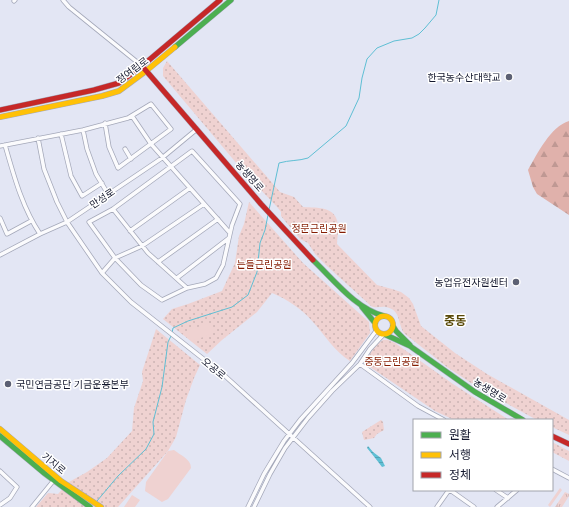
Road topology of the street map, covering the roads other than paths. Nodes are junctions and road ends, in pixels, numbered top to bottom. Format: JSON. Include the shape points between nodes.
{"nodes":[{"id":1,"x":63,"y":0,"type":"edge"},
{"id":2,"x":220,"y":0,"type":"edge"},
{"id":3,"x":231,"y":0,"type":"edge"},
{"id":4,"x":142,"y":66,"type":"junction"},
{"id":5,"x":146,"y":71,"type":"junction"},
{"id":6,"x":0,"y":110,"type":"edge"},
{"id":7,"x":132,"y":116,"type":"junction"},
{"id":8,"x":0,"y":117,"type":"edge"},
{"id":9,"x":105,"y":123,"type":"junction"},
{"id":10,"x":197,"y":129,"type":"junction"},
{"id":11,"x":82,"y":130,"type":"junction"},
{"id":12,"x":61,"y":134,"type":"junction"},
{"id":13,"x":38,"y":138,"type":"junction"},
{"id":14,"x":150,"y":144,"type":"junction"},
{"id":15,"x":5,"y":145,"type":"junction"},
{"id":16,"x":0,"y":146,"type":"edge"},
{"id":17,"x":125,"y":149,"type":"dead end"},
{"id":18,"x":162,"y":158,"type":"junction"},
{"id":19,"x":131,"y":159,"type":"junction"},
{"id":20,"x":170,"y":167,"type":"junction"},
{"id":21,"x":102,"y":183,"type":"junction"},
{"id":22,"x":190,"y":188,"type":"junction"},
{"id":23,"x":108,"y":194,"type":"junction"},
{"id":24,"x":204,"y":204,"type":"junction"},
{"id":25,"x":113,"y":209,"type":"junction"},
{"id":26,"x":0,"y":218,"type":"edge"},
{"id":27,"x":218,"y":219,"type":"junction"},
{"id":28,"x":31,"y":221,"type":"junction"},
{"id":29,"x":67,"y":222,"type":"junction"},
{"id":30,"x":130,"y":231,"type":"junction"},
{"id":31,"x":230,"y":233,"type":"junction"},
{"id":32,"x":40,"y":234,"type":"junction"},
{"id":33,"x":229,"y":238,"type":"junction"},
{"id":34,"x":142,"y":246,"type":"junction"},
{"id":35,"x":0,"y":255,"type":"edge"},
{"id":36,"x":115,"y":258,"type":"junction"},
{"id":37,"x":158,"y":262,"type":"junction"},
{"id":38,"x":102,"y":273,"type":"junction"},
{"id":39,"x":176,"y":278,"type":"junction"},
{"id":40,"x":187,"y":288,"type":"junction"},
{"id":41,"x":360,"y":304,"type":"junction"},
{"id":42,"x":384,"y":316,"type":"junction"},
{"id":43,"x":375,"y":323,"type":"junction"},
{"id":44,"x":393,"y":326,"type":"junction"},
{"id":45,"x":376,"y":331,"type":"junction"},
{"id":46,"x":384,"y":335,"type":"junction"},
{"id":47,"x":410,"y":346,"type":"junction"},
{"id":48,"x":360,"y":364,"type":"junction"},
{"id":49,"x":442,"y":419,"type":"edge"},
{"id":50,"x":521,"y":419,"type":"edge"},
{"id":51,"x":0,"y":429,"type":"edge"},
{"id":52,"x":289,"y":435,"type":"junction"},
{"id":53,"x":0,"y":436,"type":"edge"},
{"id":54,"x":553,"y":436,"type":"edge"},
{"id":55,"x":293,"y":438,"type":"junction"},
{"id":56,"x":569,"y":444,"type":"edge"},
{"id":57,"x":553,"y":470,"type":"edge"},
{"id":58,"x":0,"y":471,"type":"edge"},
{"id":59,"x":569,"y":478,"type":"edge"},
{"id":60,"x":54,"y":479,"type":"junction"},
{"id":61,"x":67,"y":488,"type":"junction"},
{"id":62,"x":448,"y":491,"type":"edge"},
{"id":63,"x":450,"y":491,"type":"edge"},
{"id":64,"x":498,"y":491,"type":"edge"},
{"id":65,"x":516,"y":491,"type":"edge"},
{"id":66,"x":508,"y":498,"type":"junction"},
{"id":67,"x":0,"y":505,"type":"edge"},
{"id":68,"x":32,"y":507,"type":"edge"},
{"id":69,"x":90,"y":507,"type":"edge"},
{"id":70,"x":101,"y":507,"type":"edge"},
{"id":71,"x":248,"y":507,"type":"edge"},
{"id":72,"x":254,"y":507,"type":"edge"},
{"id":73,"x":370,"y":507,"type":"edge"},
{"id":74,"x":437,"y":507,"type":"edge"},
{"id":75,"x":474,"y":507,"type":"edge"},
{"id":76,"x":497,"y":507,"type":"edge"}],
"edges":[{"from":1,"to":4,"type":"street","name":"농생명로"},
{"from":2,"to":4,"type":"street","name":"정여립로"},
{"from":3,"to":5,"type":"street","name":"정여립로"},
{"from":4,"to":5,"type":"street","name":"농생명로"},
{"from":4,"to":6,"type":"street","name":"정여립로","via":[[119,83]]},
{"from":5,"to":8,"type":"street","name":"정여립로","via":[[119,91]]},
{"from":5,"to":10,"type":"street","name":"농생명로"},
{"from":7,"to":9,"type":"street"},
{"from":7,"to":14,"type":"street"},
{"from":7,"to":14,"type":"street","via":[[151,104],[171,129]]},
{"from":9,"to":11,"type":"street"},
{"from":9,"to":19,"type":"street","via":[[109,147],[118,168]]},
{"from":10,"to":18,"type":"street","name":"만성로"},
{"from":10,"to":41,"type":"street","name":"농생명로","via":[[280,224],[327,274]]},
{"from":11,"to":12,"type":"street"},
{"from":11,"to":21,"type":"street","via":[[94,168]]},
{"from":12,"to":13,"type":"street"},
{"from":12,"to":21,"type":"street","via":[[71,176],[82,196]]},
{"from":13,"to":15,"type":"street"},
{"from":13,"to":29,"type":"street","name":"오공로","via":[[44,169]]},
{"from":14,"to":18,"type":"street"},
{"from":14,"to":19,"type":"street"},
{"from":15,"to":16,"type":"street"},
{"from":15,"to":28,"type":"street"},
{"from":17,"to":19,"type":"street"},
{"from":18,"to":20,"type":"street"},
{"from":18,"to":23,"type":"street","name":"만성로"},
{"from":20,"to":22,"type":"street"},
{"from":20,"to":25,"type":"street"},
{"from":20,"to":31,"type":"street","via":[[192,151],[240,204]]},
{"from":21,"to":23,"type":"street"},
{"from":22,"to":24,"type":"street"},
{"from":22,"to":30,"type":"street"},
{"from":23,"to":29,"type":"street","name":"만성로"},
{"from":24,"to":27,"type":"street"},
{"from":24,"to":34,"type":"street"},
{"from":25,"to":30,"type":"street"},
{"from":25,"to":36,"type":"street","via":[[89,222]]},
{"from":26,"to":28,"type":"street","via":[[7,234]]},
{"from":27,"to":31,"type":"street"},
{"from":27,"to":37,"type":"street"},
{"from":28,"to":32,"type":"street"},
{"from":29,"to":32,"type":"street","name":"만성로"},
{"from":29,"to":38,"type":"street","name":"오공로"},
{"from":30,"to":34,"type":"street"},
{"from":31,"to":33,"type":"street"},
{"from":32,"to":35,"type":"street","name":"만성로"},
{"from":33,"to":39,"type":"street"},
{"from":33,"to":40,"type":"street","via":[[223,265],[216,278],[205,284]]},
{"from":34,"to":36,"type":"street"},
{"from":34,"to":37,"type":"street"},
{"from":36,"to":38,"type":"street"},
{"from":36,"to":40,"type":"street","via":[[141,285],[162,300]]},
{"from":37,"to":39,"type":"street"},
{"from":38,"to":52,"type":"street","name":"오공로","via":[[131,302],[225,376]]},
{"from":39,"to":40,"type":"street"},
{"from":41,"to":42,"type":"street"},
{"from":41,"to":43,"type":"street"},
{"from":42,"to":43,"type":"street","via":[[378,318]]},
{"from":42,"to":44,"type":"street","via":[[390,318]]},
{"from":43,"to":45,"type":"street"},
{"from":44,"to":46,"type":"street"},
{"from":44,"to":47,"type":"street"},
{"from":45,"to":46,"type":"street"},
{"from":45,"to":52,"type":"street","via":[[352,363]]},
{"from":46,"to":47,"type":"street"},
{"from":46,"to":48,"type":"street"},
{"from":47,"to":50,"type":"street","name":"농생명로","via":[[475,392]]},
{"from":48,"to":49,"type":"street","via":[[418,406]]},
{"from":48,"to":55,"type":"street","via":[[322,402]]},
{"from":51,"to":60,"type":"street","name":"기지로"},
{"from":52,"to":55,"type":"street","name":"오공로"},
{"from":52,"to":71,"type":"street","via":[[264,474]]},
{"from":53,"to":60,"type":"street","name":"기지로","via":[[23,457]]},
{"from":54,"to":56,"type":"street"},
{"from":55,"to":72,"type":"street"},
{"from":55,"to":73,"type":"street","name":"오공로"},
{"from":57,"to":59,"type":"street"},
{"from":58,"to":67,"type":"street","via":[[16,487],[10,498]]},
{"from":60,"to":61,"type":"street","name":"기지로"},
{"from":60,"to":68,"type":"street"},
{"from":61,"to":69,"type":"street","name":"기지로"},
{"from":61,"to":70,"type":"street","name":"기지로"},
{"from":62,"to":74,"type":"street"},
{"from":63,"to":75,"type":"street"},
{"from":64,"to":66,"type":"street"},
{"from":65,"to":66,"type":"street"},
{"from":66,"to":76,"type":"street"}]}
